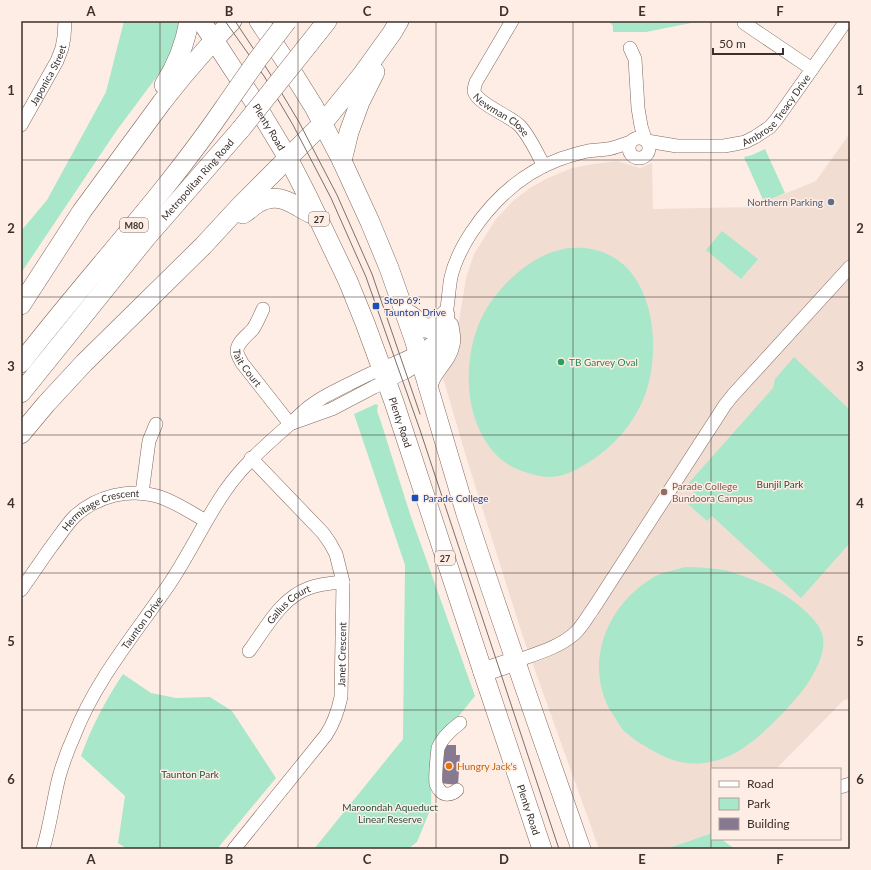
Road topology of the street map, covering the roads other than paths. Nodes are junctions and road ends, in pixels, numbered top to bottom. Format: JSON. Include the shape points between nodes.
{"nodes":[{"id":1,"x":65,"y":21,"type":"edge"},
{"id":2,"x":189,"y":21,"type":"edge"},
{"id":3,"x":201,"y":21,"type":"edge"},
{"id":4,"x":232,"y":21,"type":"edge"},
{"id":5,"x":259,"y":21,"type":"edge"},
{"id":6,"x":287,"y":21,"type":"edge"},
{"id":7,"x":327,"y":21,"type":"edge"},
{"id":8,"x":399,"y":21,"type":"edge"},
{"id":9,"x":402,"y":21,"type":"edge"},
{"id":10,"x":512,"y":21,"type":"edge"},
{"id":11,"x":846,"y":21,"type":"edge"},
{"id":12,"x":744,"y":23,"type":"dead end"},
{"id":13,"x":210,"y":44,"type":"junction"},
{"id":14,"x":630,"y":48,"type":"dead end"},
{"id":15,"x":812,"y":69,"type":"junction"},
{"id":16,"x":25,"y":109,"type":"edge"},
{"id":17,"x":327,"y":118,"type":"junction"},
{"id":18,"x":21,"y":125,"type":"edge"},
{"id":19,"x":639,"y":145,"type":"junction"},
{"id":20,"x":342,"y":161,"type":"junction"},
{"id":21,"x":283,"y":163,"type":"junction"},
{"id":22,"x":544,"y":166,"type":"junction"},
{"id":23,"x":82,"y":211,"type":"junction"},
{"id":24,"x":318,"y":217,"type":"junction"},
{"id":25,"x":203,"y":246,"type":"junction"},
{"id":26,"x":850,"y":267,"type":"edge"},
{"id":27,"x":21,"y":305,"type":"edge"},
{"id":28,"x":263,"y":309,"type":"dead end"},
{"id":29,"x":405,"y":312,"type":"junction"},
{"id":30,"x":447,"y":320,"type":"junction"},
{"id":31,"x":420,"y":357,"type":"junction"},
{"id":32,"x":21,"y":363,"type":"edge"},
{"id":33,"x":377,"y":378,"type":"junction"},
{"id":34,"x":428,"y":386,"type":"junction"},
{"id":35,"x":21,"y":394,"type":"edge"},
{"id":36,"x":156,"y":424,"type":"dead end"},
{"id":37,"x":290,"y":424,"type":"junction"},
{"id":38,"x":21,"y":434,"type":"edge"},
{"id":39,"x":251,"y":458,"type":"junction"},
{"id":40,"x":142,"y":493,"type":"junction"},
{"id":41,"x":206,"y":521,"type":"junction"},
{"id":42,"x":343,"y":582,"type":"junction"},
{"id":43,"x":21,"y":590,"type":"edge"},
{"id":44,"x":250,"y":651,"type":"dead end"},
{"id":45,"x":516,"y":661,"type":"junction"},
{"id":46,"x":482,"y":672,"type":"junction"},
{"id":47,"x":460,"y":723,"type":"dead end"},
{"id":48,"x":457,"y":790,"type":"dead end"},
{"id":49,"x":43,"y":849,"type":"edge"},
{"id":50,"x":234,"y":849,"type":"edge"},
{"id":51,"x":542,"y":849,"type":"edge"},
{"id":52,"x":582,"y":849,"type":"edge"}],
"edges":[{"from":1,"to":16,"type":"street","name":"Japonica Street","via":[[62,48],[57,60]]},
{"from":2,"to":23,"type":"highway","via":[[174,68],[109,160]]},
{"from":3,"to":13,"type":"highway","name":"Plenty Road","number":"27"},
{"from":4,"to":13,"type":"highway"},
{"from":5,"to":17,"type":"highway","via":[[314,108]]},
{"from":6,"to":32,"type":"highway","name":"Metropolitan Ring Road","number":"M80","bridge":true,"via":[[205,136]]},
{"from":7,"to":35,"type":"highway","name":"Metropolitan Ring Road","number":"M80","bridge":true,"via":[[241,129],[146,238]]},
{"from":8,"to":17,"type":"highway","via":[[362,76]]},
{"from":9,"to":20,"type":"highway","via":[[360,102],[347,136]]},
{"from":10,"to":22,"type":"street","name":"Newman Close","via":[[476,82],[474,91],[482,102],[519,125]]},
{"from":11,"to":15,"type":"street","name":"Ambrose Treacy Drive"},
{"from":12,"to":15,"type":"street"},
{"from":13,"to":21,"type":"highway","name":"Plenty Road","number":"27","via":[[250,95]]},
{"from":13,"to":23,"type":"highway","via":[[162,102]]},
{"from":14,"to":19,"type":"street","via":[[636,59]]},
{"from":15,"to":19,"type":"street","name":"Ambrose Treacy Drive","via":[[776,120],[755,138],[724,146]]},
{"from":16,"to":18,"type":"street","name":"Japonica Street"},
{"from":17,"to":20,"type":"highway"},
{"from":17,"to":21,"type":"highway"},
{"from":19,"to":22,"type":"street","name":"Ambrose Treacy Drive","via":[[574,154]]},
{"from":20,"to":29,"type":"highway","via":[[370,222]]},
{"from":21,"to":24,"type":"highway","name":"Plenty Road","number":"27","via":[[308,195]]},
{"from":21,"to":25,"type":"highway"},
{"from":22,"to":30,"type":"street","name":"Ambrose Treacy Drive","via":[[514,184],[494,203],[461,249],[451,275]]},
{"from":23,"to":27,"type":"highway"},
{"from":24,"to":25,"type":"highway","via":[[281,198],[269,198],[258,203],[222,234]]},
{"from":24,"to":33,"type":"highway","name":"Plenty Road","number":"27","via":[[348,281]]},
{"from":25,"to":38,"type":"highway","via":[[84,363]]},
{"from":26,"to":45,"type":"street","via":[[725,405],[575,633],[561,643]]},
{"from":28,"to":37,"type":"street","name":"Tait Court","via":[[257,323],[236,350],[242,363]]},
{"from":29,"to":30,"type":"highway","via":[[422,326],[430,329]]},
{"from":29,"to":31,"type":"highway"},
{"from":30,"to":31,"type":"street","name":"Ambrose Treacy Drive","via":[[440,334]]},
{"from":30,"to":34,"type":"highway","via":[[450,345]]},
{"from":31,"to":33,"type":"street","name":"Ambrose Treacy Drive","via":[[406,372]]},
{"from":31,"to":34,"type":"highway"},
{"from":33,"to":37,"type":"street","name":"Taunton Drive","via":[[333,392],[304,411]]},
{"from":33,"to":46,"type":"highway","name":"Plenty Road","number":"27"},
{"from":34,"to":45,"type":"highway","via":[[466,514]]},
{"from":36,"to":40,"type":"street","via":[[149,440]]},
{"from":37,"to":39,"type":"street","name":"Taunton Drive"},
{"from":39,"to":41,"type":"street","name":"Taunton Drive","via":[[226,489]]},
{"from":39,"to":42,"type":"street","name":"Janet Crescent","via":[[323,533],[336,554]]},
{"from":40,"to":41,"type":"street","name":"Hermitage Crescent","via":[[169,500]]},
{"from":40,"to":43,"type":"street","name":"Hermitage Crescent","via":[[117,494],[104,498],[76,516]]},
{"from":41,"to":49,"type":"street","name":"Taunton Drive","via":[[178,572],[108,670],[84,713],[59,778]]},
{"from":42,"to":44,"type":"street","name":"Gallus Court","via":[[309,587],[290,597]]},
{"from":42,"to":50,"type":"street","name":"Janet Crescent","via":[[341,691],[336,717],[326,735]]},
{"from":45,"to":46,"type":"highway"},
{"from":45,"to":52,"type":"highway"},
{"from":46,"to":51,"type":"highway","name":"Plenty Road","number":"27"},
{"from":47,"to":48,"type":"street","via":[[438,748],[436,775],[437,786],[441,792],[448,794]]}]}
